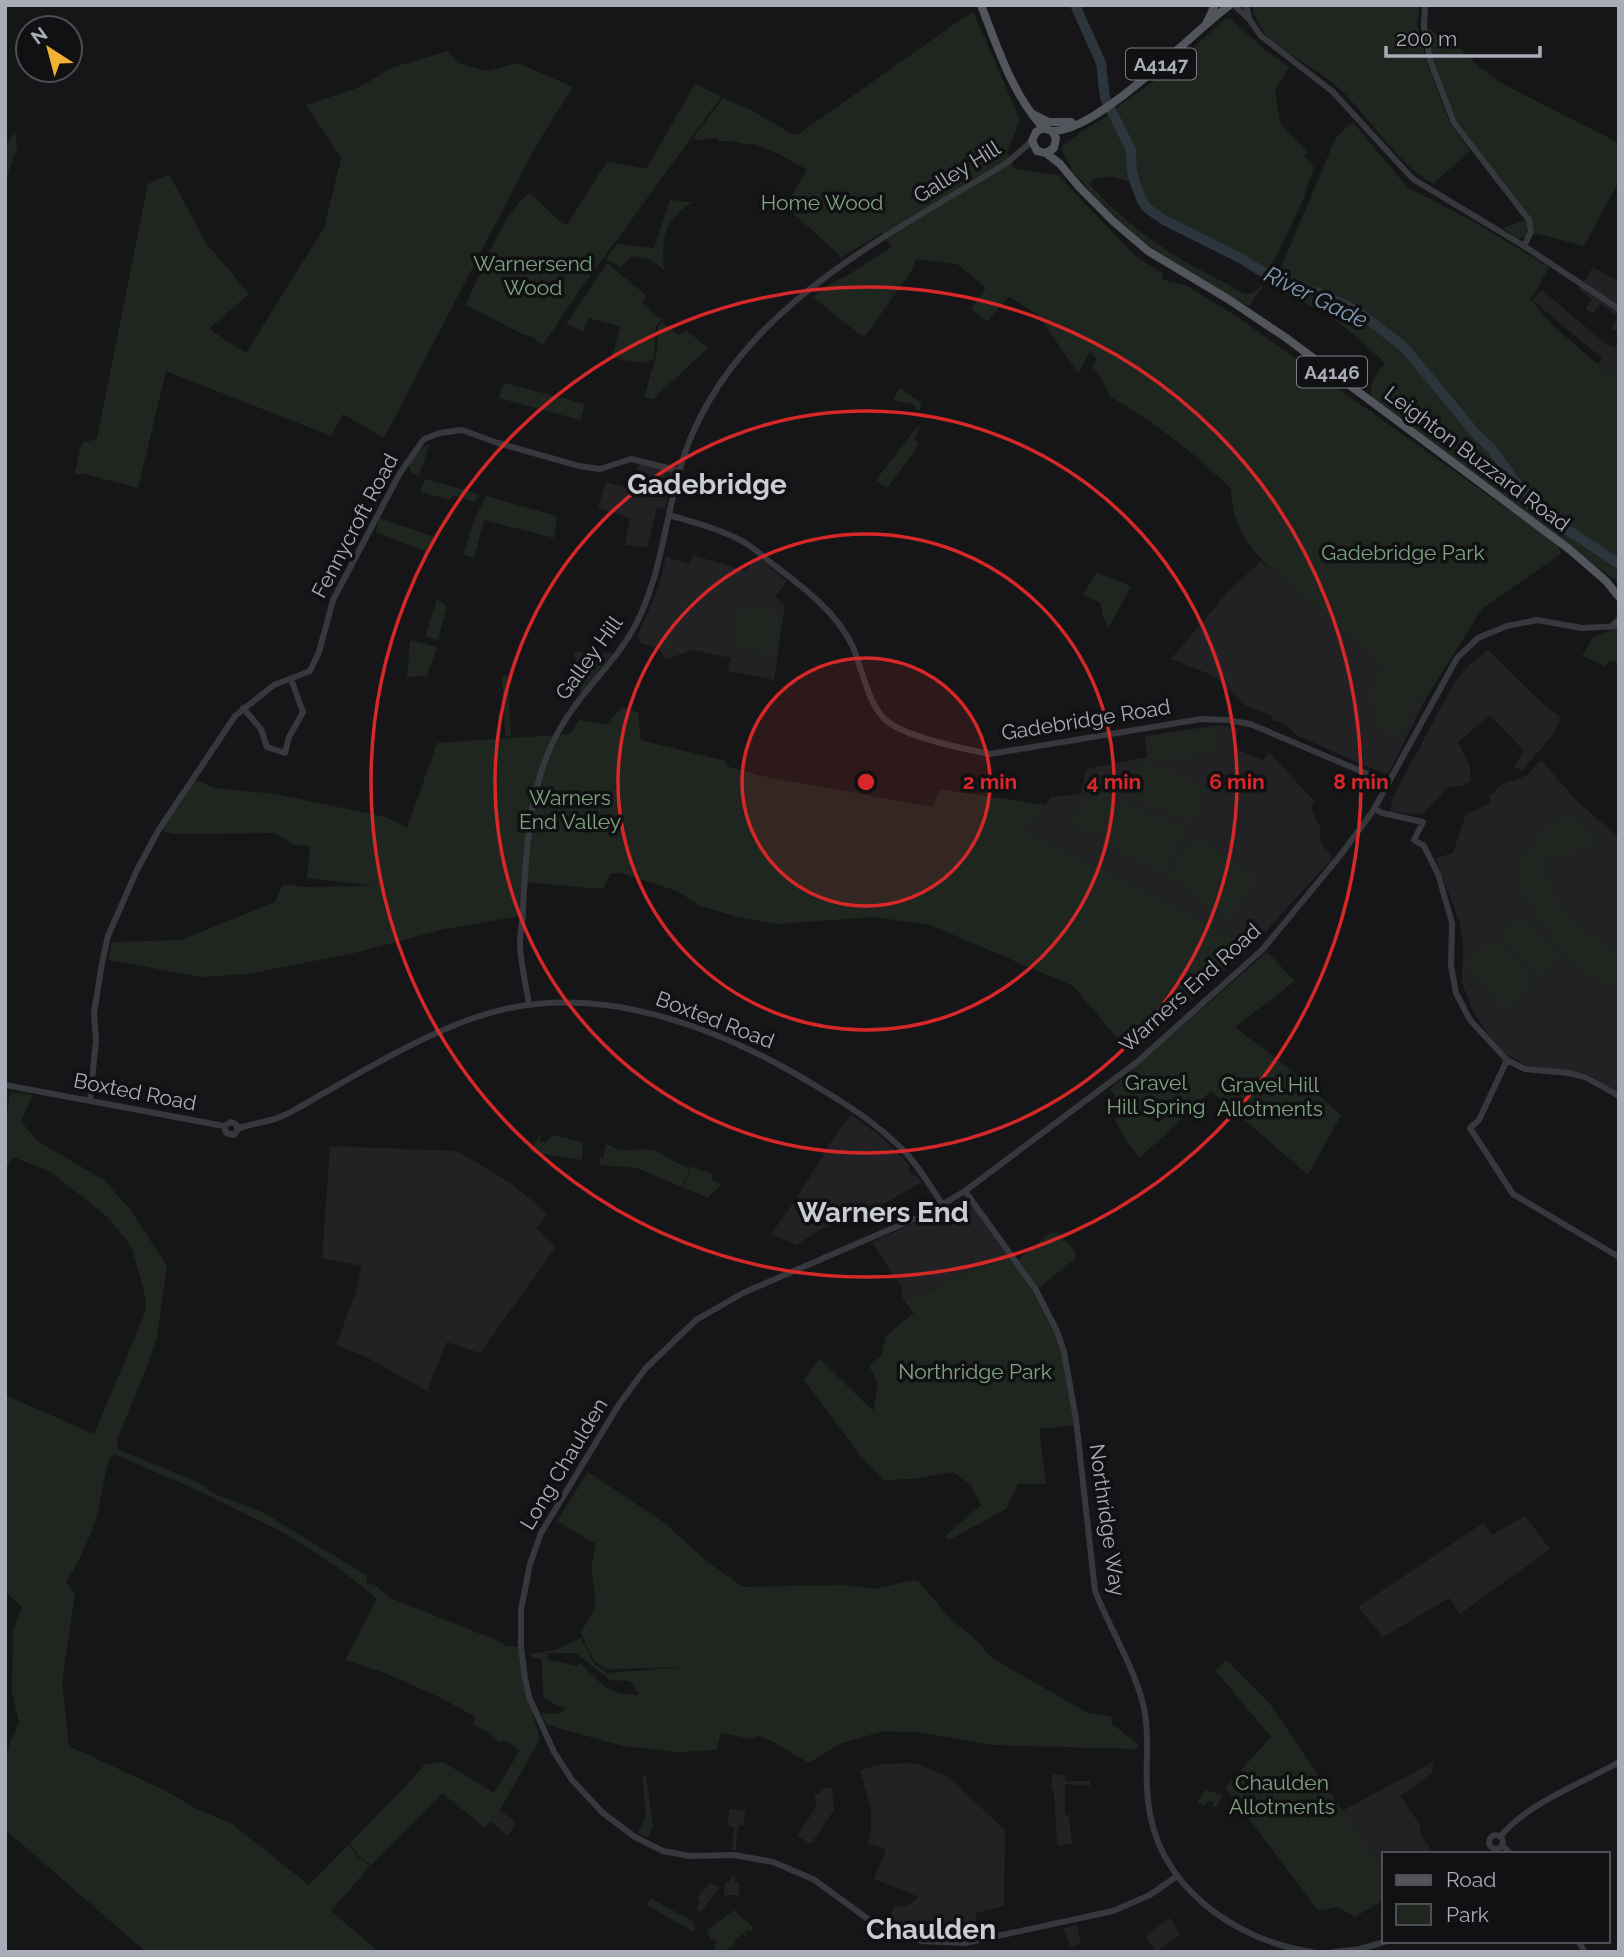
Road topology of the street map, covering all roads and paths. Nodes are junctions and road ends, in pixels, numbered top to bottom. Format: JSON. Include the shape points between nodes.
{"nodes":[{"id":1,"x":981,"y":5,"type":"edge"},
{"id":2,"x":1215,"y":5,"type":"edge"},
{"id":3,"x":1232,"y":5,"type":"edge"},
{"id":4,"x":1246,"y":5,"type":"edge"},
{"id":5,"x":1425,"y":5,"type":"edge"},
{"id":6,"x":1249,"y":19,"type":"junction"},
{"id":7,"x":1206,"y":24,"type":"junction"},
{"id":8,"x":1027,"y":111,"type":"junction"},
{"id":9,"x":1084,"y":120,"type":"junction"},
{"id":10,"x":1073,"y":125,"type":"junction"},
{"id":11,"x":1047,"y":130,"type":"junction"},
{"id":12,"x":1032,"y":138,"type":"junction"},
{"id":13,"x":1056,"y":144,"type":"junction"},
{"id":14,"x":1042,"y":152,"type":"junction"},
{"id":15,"x":1020,"y":153,"type":"junction"},
{"id":16,"x":1060,"y":164,"type":"junction"},
{"id":17,"x":1524,"y":246,"type":"junction"},
{"id":18,"x":1619,"y":309,"type":"edge"},
{"id":19,"x":680,"y":471,"type":"junction"},
{"id":20,"x":669,"y":515,"type":"junction"},
{"id":21,"x":1606,"y":581,"type":"junction"},
{"id":22,"x":1619,"y":587,"type":"edge"},
{"id":23,"x":1619,"y":597,"type":"edge"},
{"id":24,"x":1619,"y":619,"type":"edge"},
{"id":25,"x":1615,"y":627,"type":"edge"},
{"id":26,"x":291,"y":679,"type":"junction"},
{"id":27,"x":243,"y":708,"type":"junction"},
{"id":28,"x":1389,"y":783,"type":"junction"},
{"id":29,"x":1375,"y":809,"type":"junction"},
{"id":30,"x":528,"y":1004,"type":"junction"},
{"id":31,"x":1507,"y":1060,"type":"junction"},
{"id":32,"x":5,"y":1085,"type":"edge"},
{"id":33,"x":1619,"y":1096,"type":"edge"},
{"id":34,"x":90,"y":1101,"type":"junction"},
{"id":35,"x":965,"y":1191,"type":"junction"},
{"id":36,"x":942,"y":1204,"type":"junction"},
{"id":37,"x":1619,"y":1257,"type":"edge"},
{"id":38,"x":1619,"y":1762,"type":"edge"},
{"id":39,"x":1500,"y":1837,"type":"junction"},
{"id":40,"x":1502,"y":1845,"type":"junction"},
{"id":41,"x":1490,"y":1851,"type":"edge"},
{"id":42,"x":1509,"y":1852,"type":"edge"},
{"id":43,"x":1177,"y":1876,"type":"junction"},
{"id":44,"x":1382,"y":1943,"type":"edge"},
{"id":45,"x":1312,"y":1952,"type":"edge"},
{"id":46,"x":1334,"y":1952,"type":"edge"}],
"edges":[{"from":1,"to":8,"type":"main road"},
{"from":2,"to":7,"type":"main road","number":"A4147"},
{"from":3,"to":6,"type":"street"},
{"from":3,"to":7,"type":"main road","number":"A4147"},
{"from":4,"to":6,"type":"street"},
{"from":5,"to":17,"type":"street","via":[[1430,60],[1454,124],[1529,220],[1531,232]]},
{"from":6,"to":17,"type":"street","via":[[1261,36],[1333,92],[1413,179]]},
{"from":7,"to":9,"type":"main road","number":"A4147","via":[[1149,75]]},
{"from":8,"to":9,"type":"main road","via":[[1049,122]]},
{"from":8,"to":11,"type":"main road"},
{"from":8,"to":12,"type":"main road"},
{"from":9,"to":10,"type":"main road","number":"A4147"},
{"from":10,"to":11,"type":"main road","number":"A4147"},
{"from":10,"to":13,"type":"main road","number":"A4147"},
{"from":11,"to":12,"type":"main road"},
{"from":11,"to":13,"type":"main road","name":"Leighton Buzzard Road"},
{"from":12,"to":14,"type":"main road"},
{"from":12,"to":15,"type":"street","name":"Galley Hill"},
{"from":13,"to":14,"type":"main road"},
{"from":13,"to":16,"type":"main road","name":"Leighton Buzzard Road","number":"A4146"},
{"from":14,"to":15,"type":"street","name":"Galley Hill"},
{"from":14,"to":16,"type":"main road","name":"Leighton Buzzard Road","number":"A4146"},
{"from":15,"to":19,"type":"street","name":"Galley Hill","via":[[824,277],[764,329],[708,402]]},
{"from":16,"to":21,"type":"main road","name":"Leighton Buzzard Road","number":"A4146","via":[[1148,251],[1285,337]]},
{"from":17,"to":18,"type":"street"},
{"from":19,"to":20,"type":"street","name":"Galley Hill"},
{"from":19,"to":26,"type":"street","name":"Fennycroft Road","via":[[631,458],[600,468],[579,466],[462,430],[424,439],[400,472],[333,600],[316,662],[310,671]]},
{"from":20,"to":28,"type":"street","name":"Gadebridge Road","via":[[743,541],[832,614],[852,644],[878,711],[900,730],[990,754],[1201,719],[1227,720],[1261,728]]},
{"from":20,"to":30,"type":"street","name":"Galley Hill","via":[[656,574],[637,623],[620,652],[564,721],[538,775],[520,942]]},
{"from":21,"to":22,"type":"main road","name":"Leighton Buzzard Road","number":"A4146"},
{"from":21,"to":23,"type":"main road","name":"Leighton Buzzard Road","number":"A4146"},
{"from":24,"to":25,"type":"street","name":"Warners End Road"},
{"from":25,"to":28,"type":"street","name":"Warners End Road","via":[[1582,628],[1537,620],[1479,638],[1457,658]]},
{"from":26,"to":27,"type":"street","name":"Fennycroft Road","via":[[274,685]]},
{"from":26,"to":27,"type":"street","via":[[303,712],[285,753],[267,747],[261,729]]},
{"from":27,"to":34,"type":"street","name":"Fennycroft Road","via":[[158,831],[108,936],[94,1013]]},
{"from":28,"to":29,"type":"street","name":"Warners End Road"},
{"from":29,"to":31,"type":"street","via":[[1423,822],[1415,841],[1424,846],[1432,861],[1452,923],[1456,993],[1469,1020]]},
{"from":29,"to":35,"type":"street","name":"Warners End Road","via":[[1262,950],[1137,1062]]},
{"from":30,"to":34,"type":"street","name":"Boxted Road","via":[[447,1029],[289,1113],[238,1128],[231,1122],[225,1126]]},
{"from":30,"to":36,"type":"street","name":"Boxted Road","via":[[633,1009],[673,1020],[786,1067],[854,1109],[904,1150]]},
{"from":31,"to":33,"type":"street","via":[[1525,1069],[1585,1077]]},
{"from":31,"to":37,"type":"street","via":[[1479,1120],[1470,1128],[1513,1194]]},
{"from":32,"to":34,"type":"street","name":"Boxted Road"},
{"from":35,"to":36,"type":"street","name":"Long Chaulden"},
{"from":35,"to":43,"type":"street","name":"Northridge Way","via":[[1036,1290],[1064,1352],[1095,1591],[1143,1702],[1150,1818]]},
{"from":36,"to":43,"type":"street","name":"Long Chaulden","via":[[723,1303],[680,1332],[645,1369],[550,1516],[533,1554],[520,1630],[529,1698],[572,1780],[635,1838],[671,1853],[734,1855],[782,1865],[813,1879],[868,1919],[912,1939],[965,1943],[1091,1916],[1139,1900]]},
{"from":38,"to":39,"type":"street","via":[[1523,1815]]},
{"from":39,"to":40,"type":"street"},
{"from":39,"to":41,"type":"street","via":[[1490,1839]]},
{"from":40,"to":41,"type":"street"},
{"from":40,"to":42,"type":"street"},
{"from":43,"to":45,"type":"street","name":"Northridge Way","via":[[1245,1932]]},
{"from":44,"to":46,"type":"street"}]}
